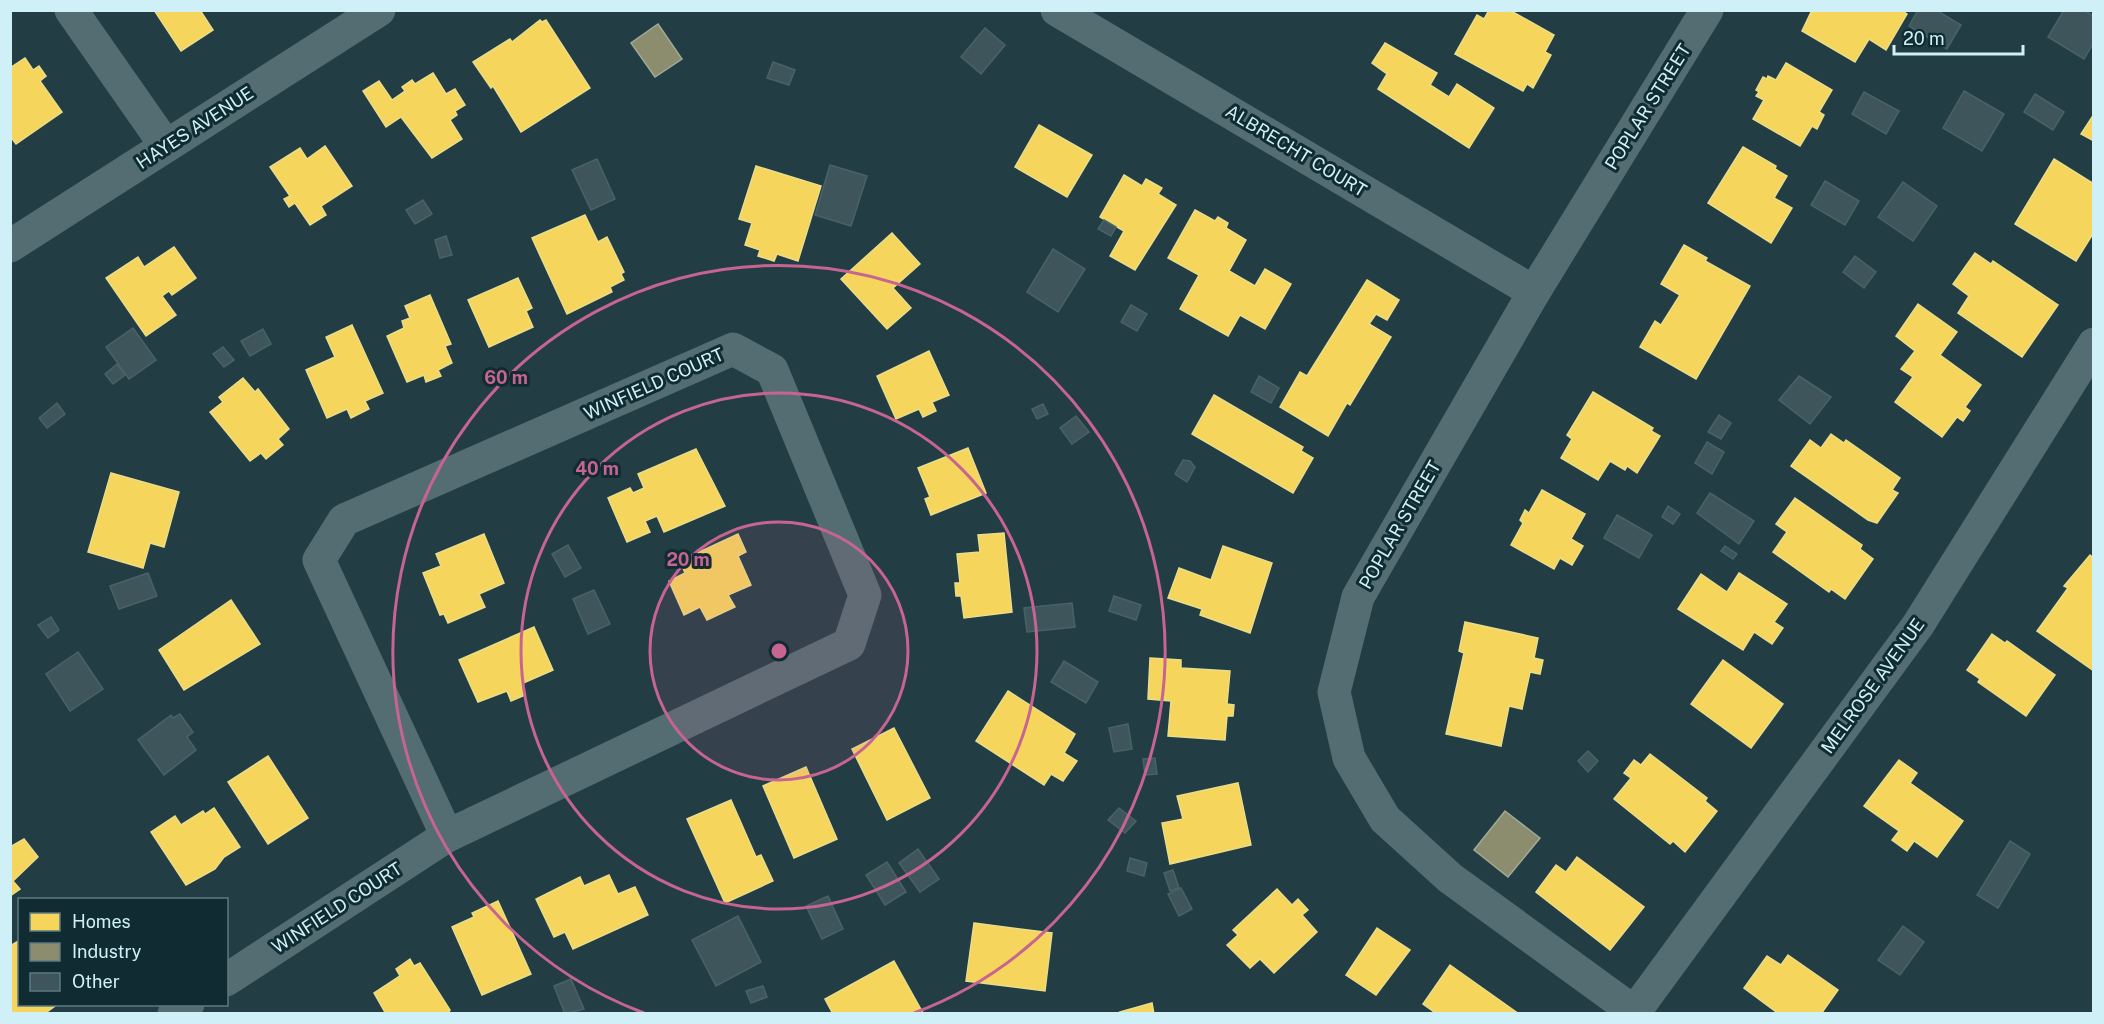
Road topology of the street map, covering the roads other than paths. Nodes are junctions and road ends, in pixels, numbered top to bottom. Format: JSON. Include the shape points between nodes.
{"nodes":[{"id":1,"x":71,"y":10,"type":"edge"},
{"id":2,"x":379,"y":10,"type":"edge"},
{"id":3,"x":1057,"y":10,"type":"edge"},
{"id":4,"x":1707,"y":10,"type":"edge"},
{"id":5,"x":166,"y":146,"type":"junction"},
{"id":6,"x":10,"y":246,"type":"edge"},
{"id":7,"x":1534,"y":292,"type":"junction"},
{"id":8,"x":2094,"y":344,"type":"edge"},
{"id":9,"x":447,"y":836,"type":"junction"},
{"id":10,"x":228,"y":979,"type":"edge"},
{"id":11,"x":1635,"y":1013,"type":"edge"}],
"edges":[{"from":1,"to":5,"type":"street"},
{"from":2,"to":5,"type":"street","name":"HAYES AVENUE"},
{"from":3,"to":7,"type":"street","name":"ALBRECHT COURT"},
{"from":4,"to":7,"type":"street","name":"POPLAR STREET"},
{"from":5,"to":6,"type":"street","name":"HAYES AVENUE"},
{"from":7,"to":11,"type":"street","name":"POPLAR STREET","via":[[1358,597],[1334,692],[1349,758],[1385,819],[1450,879]]},
{"from":8,"to":11,"type":"street","name":"MELROSE AVENUE","via":[[1918,625]]},
{"from":9,"to":9,"type":"street","name":"WINFIELD COURT","via":[[849,644],[865,595],[772,370],[733,349],[344,520],[319,560]]},
{"from":9,"to":10,"type":"street","name":"WINFIELD COURT"}]}
